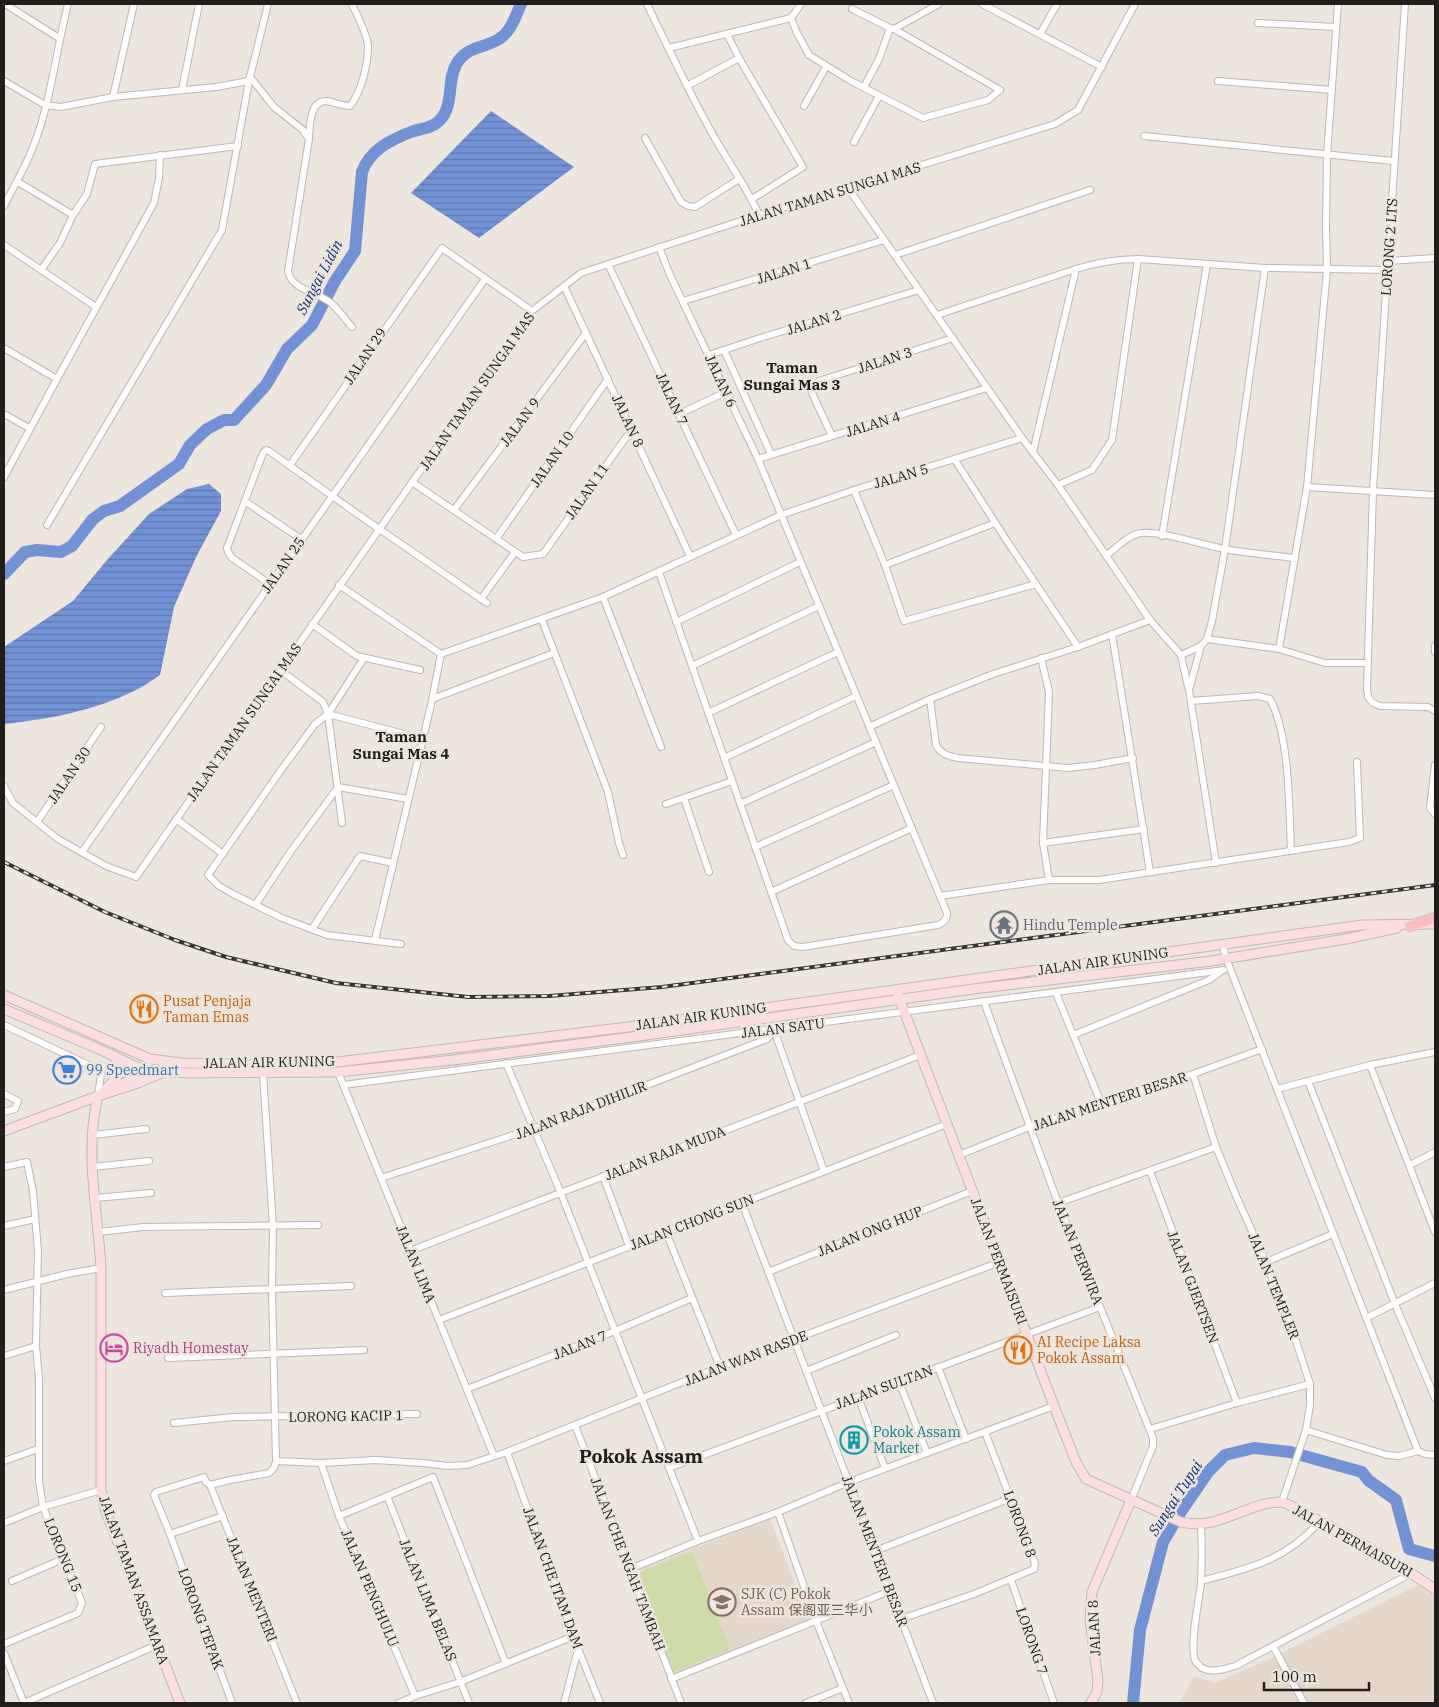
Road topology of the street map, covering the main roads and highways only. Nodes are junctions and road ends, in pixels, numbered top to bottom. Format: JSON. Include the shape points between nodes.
{"nodes":[{"id":1,"x":1435,"y":918,"type":"edge"},
{"id":2,"x":1435,"y":924,"type":"edge"},
{"id":3,"x":1410,"y":926,"type":"junction"},
{"id":4,"x":895,"y":989,"type":"junction"},
{"id":5,"x":4,"y":994,"type":"edge"},
{"id":6,"x":899,"y":999,"type":"junction"},
{"id":7,"x":4,"y":1009,"type":"edge"},
{"id":8,"x":115,"y":1056,"type":"junction"},
{"id":9,"x":147,"y":1058,"type":"junction"},
{"id":10,"x":141,"y":1068,"type":"junction"},
{"id":11,"x":164,"y":1072,"type":"junction"},
{"id":12,"x":104,"y":1094,"type":"junction"},
{"id":13,"x":4,"y":1131,"type":"edge"},
{"id":14,"x":1131,"y":1500,"type":"junction"},
{"id":15,"x":1435,"y":1589,"type":"edge"},
{"id":16,"x":180,"y":1703,"type":"edge"},
{"id":17,"x":1091,"y":1703,"type":"edge"}],
"edges":[{"from":1,"to":3,"type":"main road"},
{"from":2,"to":3,"type":"main road","name":"JALAN AIR KUNING"},
{"from":3,"to":4,"type":"main road","name":"JALAN AIR KUNING","via":[[1362,925]]},
{"from":3,"to":6,"type":"main road","name":"JALAN AIR KUNING","via":[[1227,965]]},
{"from":4,"to":6,"type":"main road","name":"JALAN PERMAISURI"},
{"from":4,"to":9,"type":"main road","name":"JALAN AIR KUNING","via":[[628,1027],[329,1063],[182,1063]]},
{"from":5,"to":9,"type":"main road","name":"JALAN AIR KUNING"},
{"from":6,"to":11,"type":"main road","name":"JALAN AIR KUNING","via":[[623,1038],[338,1072]]},
{"from":6,"to":14,"type":"main road","name":"JALAN PERMAISURI","via":[[1076,1462],[1086,1479]]},
{"from":7,"to":8,"type":"main road","name":"JALAN AIR KUNING"},
{"from":8,"to":10,"type":"main road","name":"JALAN AIR KUNING"},
{"from":8,"to":12,"type":"main road","via":[[120,1073]]},
{"from":9,"to":10,"type":"main road"},
{"from":10,"to":11,"type":"main road","name":"JALAN AIR KUNING"},
{"from":10,"to":12,"type":"main road"},
{"from":11,"to":12,"type":"main road"},
{"from":12,"to":13,"type":"main road"},
{"from":12,"to":16,"type":"main road","name":"JALAN TAMAN ASSAMARA","via":[[92,1135],[101,1268],[101,1490],[105,1509]]},
{"from":14,"to":15,"type":"main road","name":"JALAN PERMAISURI","via":[[1193,1525],[1282,1502],[1412,1573]]},
{"from":14,"to":17,"type":"main road","name":"JALAN 8","via":[[1092,1592],[1090,1620],[1098,1681]]}]}
